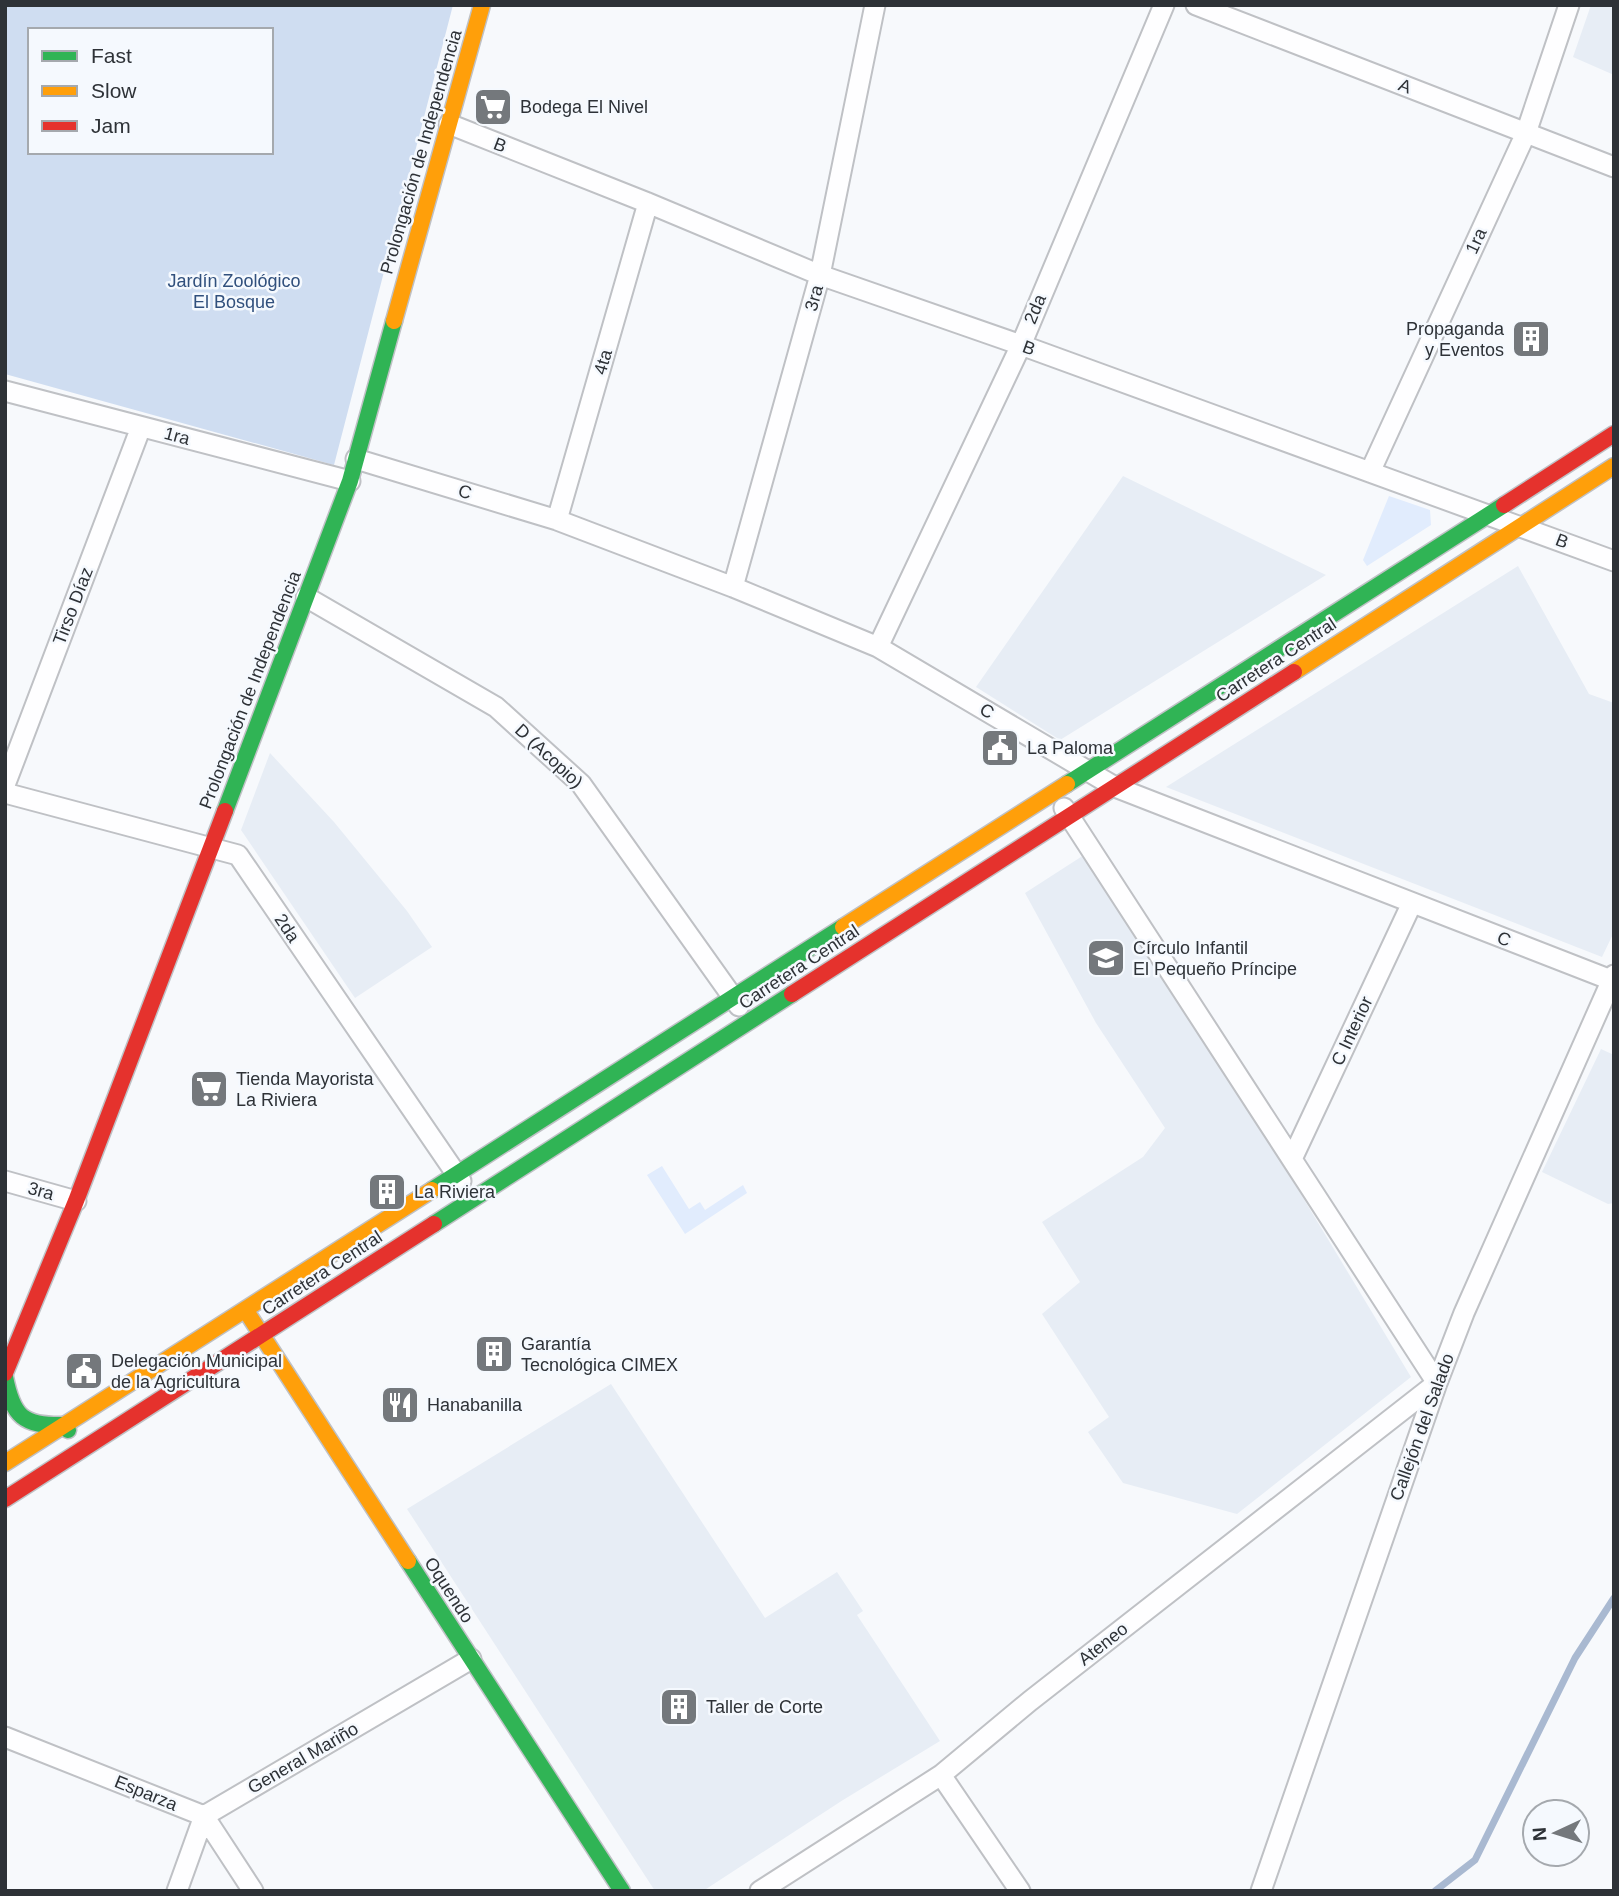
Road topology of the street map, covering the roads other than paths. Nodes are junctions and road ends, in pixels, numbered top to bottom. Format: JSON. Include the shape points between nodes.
{"nodes":[{"id":1,"x":482,"y":5,"type":"edge"},
{"id":2,"x":875,"y":5,"type":"edge"},
{"id":3,"x":1164,"y":5,"type":"edge"},
{"id":4,"x":1196,"y":5,"type":"edge"},
{"id":5,"x":1569,"y":5,"type":"edge"},
{"id":6,"x":449,"y":124,"type":"junction"},
{"id":7,"x":1525,"y":133,"type":"junction"},
{"id":8,"x":1614,"y":167,"type":"edge"},
{"id":9,"x":648,"y":203,"type":"junction"},
{"id":10,"x":820,"y":275,"type":"junction"},
{"id":11,"x":1021,"y":345,"type":"junction"},
{"id":12,"x":5,"y":391,"type":"edge"},
{"id":13,"x":141,"y":427,"type":"junction"},
{"id":14,"x":1614,"y":433,"type":"edge"},
{"id":15,"x":356,"y":459,"type":"junction"},
{"id":16,"x":1614,"y":466,"type":"edge"},
{"id":17,"x":1370,"y":472,"type":"junction"},
{"id":18,"x":349,"y":481,"type":"junction"},
{"id":19,"x":1487,"y":514,"type":"junction"},
{"id":20,"x":557,"y":520,"type":"junction"},
{"id":21,"x":1521,"y":526,"type":"junction"},
{"id":22,"x":1614,"y":561,"type":"edge"},
{"id":23,"x":733,"y":587,"type":"junction"},
{"id":24,"x":306,"y":597,"type":"junction"},
{"id":25,"x":878,"y":647,"type":"junction"},
{"id":26,"x":1087,"y":770,"type":"junction"},
{"id":27,"x":5,"y":785,"type":"edge"},
{"id":28,"x":1115,"y":787,"type":"junction"},
{"id":29,"x":1054,"y":792,"type":"junction"},
{"id":30,"x":5,"y":793,"type":"edge"},
{"id":31,"x":1070,"y":816,"type":"junction"},
{"id":32,"x":212,"y":848,"type":"junction"},
{"id":33,"x":1412,"y":903,"type":"junction"},
{"id":34,"x":1612,"y":977,"type":"edge"},
{"id":35,"x":733,"y":997,"type":"junction"},
{"id":36,"x":750,"y":1021,"type":"junction"},
{"id":37,"x":1292,"y":1159,"type":"junction"},
{"id":38,"x":456,"y":1174,"type":"junction"},
{"id":39,"x":5,"y":1181,"type":"edge"},
{"id":40,"x":473,"y":1199,"type":"junction"},
{"id":41,"x":76,"y":1201,"type":"junction"},
{"id":42,"x":245,"y":1310,"type":"junction"},
{"id":43,"x":261,"y":1335,"type":"junction"},
{"id":44,"x":5,"y":1375,"type":"edge"},
{"id":45,"x":1437,"y":1383,"type":"junction"},
{"id":46,"x":64,"y":1425,"type":"junction"},
{"id":47,"x":83,"y":1450,"type":"junction"},
{"id":48,"x":5,"y":1463,"type":"edge"},
{"id":49,"x":5,"y":1499,"type":"edge"},
{"id":50,"x":471,"y":1659,"type":"junction"},
{"id":51,"x":5,"y":1737,"type":"edge"},
{"id":52,"x":941,"y":1775,"type":"junction"},
{"id":53,"x":204,"y":1816,"type":"junction"},
{"id":54,"x":177,"y":1891,"type":"edge"},
{"id":55,"x":253,"y":1891,"type":"edge"},
{"id":56,"x":622,"y":1891,"type":"edge"},
{"id":57,"x":760,"y":1891,"type":"edge"},
{"id":58,"x":1020,"y":1891,"type":"edge"},
{"id":59,"x":1261,"y":1891,"type":"edge"}],
"edges":[{"from":1,"to":6,"type":"main road","name":"Prolongación de Independencia"},
{"from":2,"to":10,"type":"street","name":"3ra"},
{"from":3,"to":11,"type":"street","name":"2da"},
{"from":4,"to":7,"type":"street","name":"A"},
{"from":5,"to":7,"type":"street","name":"1ra"},
{"from":6,"to":9,"type":"street","name":"B"},
{"from":6,"to":15,"type":"main road","name":"Prolongación de Independencia"},
{"from":7,"to":8,"type":"street","name":"A"},
{"from":7,"to":17,"type":"street","name":"1ra"},
{"from":9,"to":10,"type":"street","name":"B"},
{"from":9,"to":20,"type":"street","name":"4ta"},
{"from":10,"to":11,"type":"street","name":"B"},
{"from":10,"to":23,"type":"street","name":"3ra"},
{"from":11,"to":17,"type":"street","name":"B"},
{"from":11,"to":25,"type":"street","name":"2da"},
{"from":12,"to":13,"type":"street","name":"1ra"},
{"from":13,"to":18,"type":"street","name":"1ra"},
{"from":13,"to":27,"type":"street","name":"Tirso Díaz"},
{"from":14,"to":19,"type":"main road","name":"Carretera Central"},
{"from":15,"to":18,"type":"main road","name":"Prolongación de Independencia"},
{"from":15,"to":20,"type":"street","name":"C"},
{"from":16,"to":21,"type":"main road","name":"Carretera Central"},
{"from":17,"to":19,"type":"street","name":"B"},
{"from":18,"to":24,"type":"main road","name":"Prolongación de Independencia"},
{"from":19,"to":21,"type":"street","name":"B"},
{"from":19,"to":26,"type":"main road","name":"Carretera Central"},
{"from":20,"to":23,"type":"street","name":"C"},
{"from":21,"to":22,"type":"street","name":"B"},
{"from":21,"to":28,"type":"main road","name":"Carretera Central"},
{"from":23,"to":25,"type":"street","name":"C"},
{"from":24,"to":32,"type":"main road","name":"Prolongación de Independencia"},
{"from":24,"to":35,"type":"street","name":"D (Acopio)","via":[[496,707],[581,784]]},
{"from":25,"to":26,"type":"street","name":"C"},
{"from":26,"to":28,"type":"street","name":"C"},
{"from":26,"to":29,"type":"main road","name":"Carretera Central"},
{"from":28,"to":31,"type":"main road","name":"Carretera Central"},
{"from":28,"to":33,"type":"street","name":"C"},
{"from":29,"to":31,"type":"street"},
{"from":29,"to":35,"type":"main road","name":"Carretera Central"},
{"from":30,"to":32,"type":"street","name":"2da"},
{"from":31,"to":36,"type":"main road","name":"Carretera Central"},
{"from":31,"to":37,"type":"street"},
{"from":32,"to":38,"type":"street","name":"2da","via":[[238,855]]},
{"from":32,"to":41,"type":"main road","name":"Prolongación de Independencia"},
{"from":33,"to":34,"type":"street","name":"C"},
{"from":33,"to":37,"type":"street","name":"C Interior"},
{"from":34,"to":45,"type":"street","name":"Callejón del Salado"},
{"from":35,"to":36,"type":"street","name":"D (Acopio)"},
{"from":35,"to":38,"type":"main road","name":"Carretera Central"},
{"from":36,"to":40,"type":"main road","name":"Carretera Central"},
{"from":37,"to":45,"type":"street"},
{"from":38,"to":40,"type":"street","name":"2da"},
{"from":38,"to":42,"type":"main road","name":"Carretera Central"},
{"from":39,"to":41,"type":"street","name":"3ra"},
{"from":40,"to":43,"type":"main road","name":"Carretera Central"},
{"from":41,"to":44,"type":"main road","name":"Prolongación de Independencia"},
{"from":42,"to":43,"type":"main road","name":"Oquendo"},
{"from":42,"to":46,"type":"main road","name":"Carretera Central"},
{"from":43,"to":47,"type":"main road","name":"Carretera Central"},
{"from":43,"to":50,"type":"main road","name":"Oquendo"},
{"from":44,"to":46,"type":"main road","via":[[9,1403],[24,1421],[43,1427]]},
{"from":45,"to":52,"type":"street","name":"Ateneo"},
{"from":45,"to":59,"type":"street","name":"Callejón del Salado"},
{"from":46,"to":47,"type":"main road"},
{"from":46,"to":48,"type":"main road","name":"Carretera Central"},
{"from":47,"to":49,"type":"main road","name":"Carretera Central"},
{"from":50,"to":53,"type":"street","name":"General Mariño"},
{"from":50,"to":56,"type":"main road","name":"Oquendo"},
{"from":51,"to":53,"type":"street","name":"Esparza"},
{"from":52,"to":57,"type":"street","name":"Ateneo"},
{"from":52,"to":58,"type":"street"},
{"from":53,"to":54,"type":"street"},
{"from":53,"to":55,"type":"street"}]}
